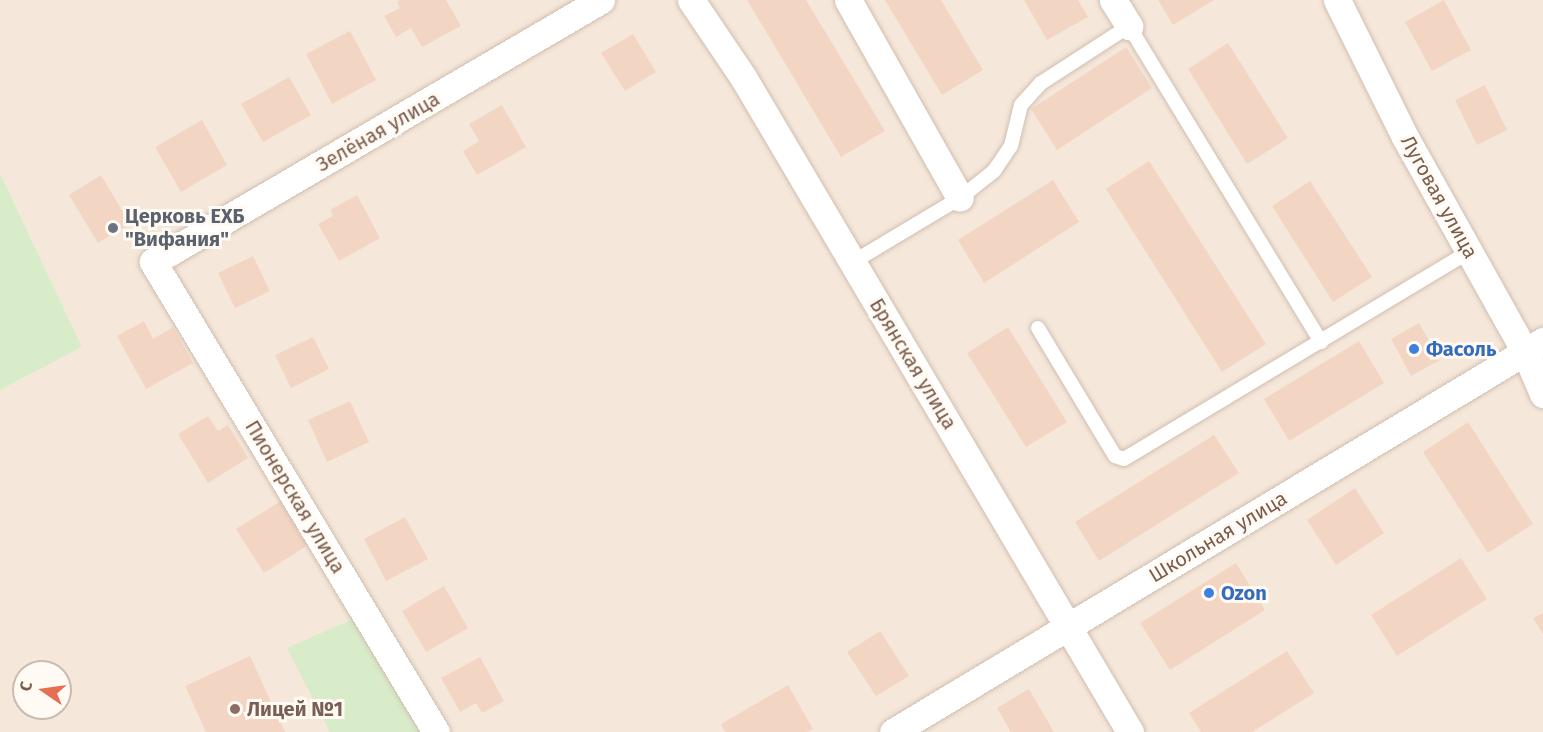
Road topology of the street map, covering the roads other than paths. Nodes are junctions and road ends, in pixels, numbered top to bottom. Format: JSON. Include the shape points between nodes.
{"nodes":[{"id":1,"x":601,"y":0,"type":"edge"},
{"id":2,"x":691,"y":0,"type":"edge"},
{"id":3,"x":848,"y":0,"type":"edge"},
{"id":4,"x":1113,"y":0,"type":"edge"},
{"id":5,"x":1337,"y":0,"type":"edge"},
{"id":6,"x":1129,"y":26,"type":"junction"},
{"id":7,"x":960,"y":198,"type":"junction"},
{"id":8,"x":1469,"y":252,"type":"junction"},
{"id":9,"x":153,"y":262,"type":"joint"},
{"id":10,"x":853,"y":262,"type":"junction"},
{"id":11,"x":1038,"y":328,"type":"dead end"},
{"id":12,"x":1321,"y":342,"type":"junction"},
{"id":13,"x":1534,"y":346,"type":"edge"},
{"id":14,"x":1543,"y":394,"type":"edge"},
{"id":15,"x":1069,"y":627,"type":"junction"},
{"id":16,"x":436,"y":732,"type":"edge"},
{"id":17,"x":893,"y":732,"type":"edge"},
{"id":18,"x":1130,"y":732,"type":"edge"}],
"edges":[{"from":1,"to":9,"type":"street","name":"Зелёная улица"},
{"from":2,"to":10,"type":"street","name":"Брянская улица"},
{"from":3,"to":7,"type":"street"},
{"from":4,"to":6,"type":"street"},
{"from":5,"to":8,"type":"street","name":"Луговая улица","via":[[1405,137]]},
{"from":6,"to":7,"type":"lane","via":[[1041,83],[1021,105],[1011,146],[994,171]]},
{"from":6,"to":12,"type":"lane"},
{"from":7,"to":10,"type":"lane"},
{"from":8,"to":12,"type":"lane"},
{"from":8,"to":13,"type":"street","name":"Луговая улица"},
{"from":9,"to":16,"type":"street","name":"Пионерская улица"},
{"from":10,"to":15,"type":"street","name":"Брянская улица"},
{"from":11,"to":12,"type":"lane","via":[[1115,456],[1124,459]]},
{"from":13,"to":14,"type":"street","name":"Луговая улица"},
{"from":13,"to":15,"type":"street","name":"Школьная улица"},
{"from":15,"to":17,"type":"street","name":"Школьная улица"},
{"from":15,"to":18,"type":"street","name":"Брянская улица"}]}
